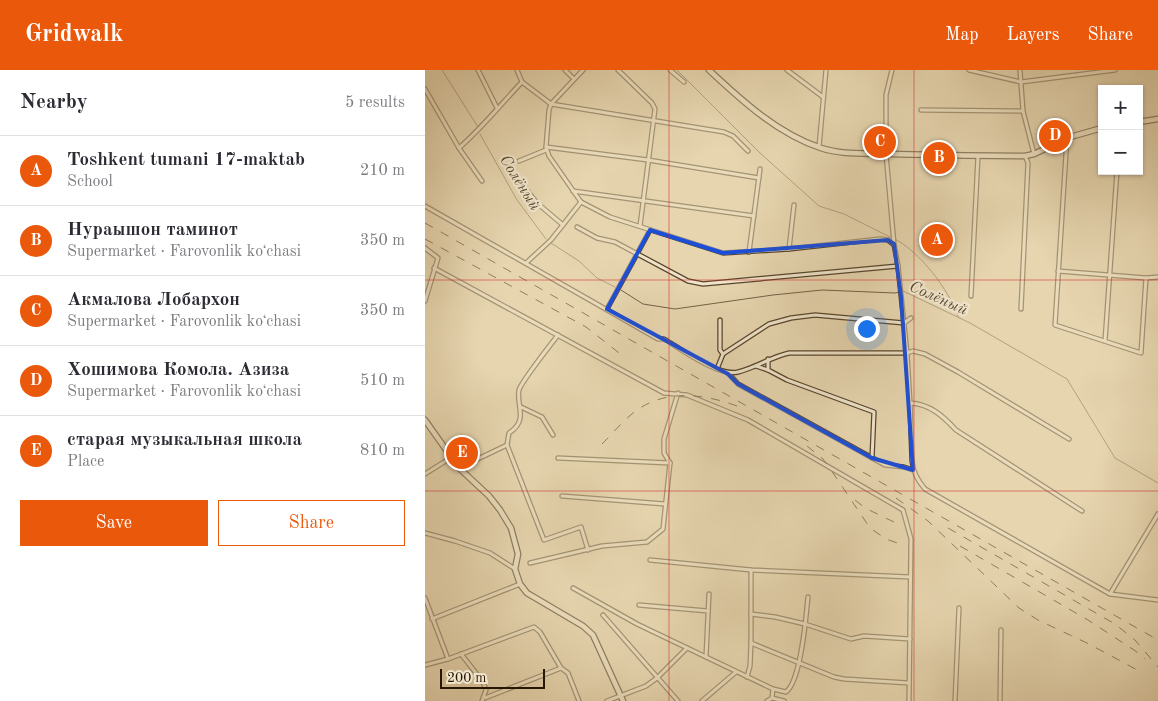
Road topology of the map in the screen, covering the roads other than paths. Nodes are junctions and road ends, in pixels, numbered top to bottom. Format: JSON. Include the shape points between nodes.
{"nodes":[{"id":1,"x":478,"y":70,"type":"edge"},
{"id":2,"x":517,"y":70,"type":"edge"},
{"id":3,"x":565,"y":70,"type":"edge"},
{"id":4,"x":583,"y":70,"type":"edge"},
{"id":5,"x":618,"y":70,"type":"edge"},
{"id":6,"x":670,"y":70,"type":"edge"},
{"id":7,"x":709,"y":70,"type":"edge"},
{"id":8,"x":787,"y":70,"type":"edge"},
{"id":9,"x":826,"y":70,"type":"edge"},
{"id":10,"x":891,"y":70,"type":"edge"},
{"id":11,"x":969,"y":70,"type":"edge"},
{"id":12,"x":1020,"y":70,"type":"edge"},
{"id":13,"x":1115,"y":70,"type":"edge"},
{"id":14,"x":574,"y":79,"type":"junction"},
{"id":15,"x":522,"y":82,"type":"junction"},
{"id":16,"x":684,"y":82,"type":"dead end"},
{"id":17,"x":1021,"y":82,"type":"junction"},
{"id":18,"x":425,"y":89,"type":"edge"},
{"id":19,"x":823,"y":97,"type":"junction"},
{"id":20,"x":551,"y":104,"type":"junction"},
{"id":21,"x":497,"y":108,"type":"junction"},
{"id":22,"x":921,"y":110,"type":"dead end"},
{"id":23,"x":1023,"y":111,"type":"junction"},
{"id":24,"x":1158,"y":119,"type":"edge"},
{"id":25,"x":653,"y":120,"type":"junction"},
{"id":26,"x":1143,"y":121,"type":"edge"},
{"id":27,"x":1098,"y":129,"type":"edge"},
{"id":28,"x":1067,"y":138,"type":"junction"},
{"id":29,"x":819,"y":147,"type":"junction"},
{"id":30,"x":459,"y":148,"type":"junction"},
{"id":31,"x":546,"y":149,"type":"junction"},
{"id":32,"x":748,"y":151,"type":"dead end"},
{"id":33,"x":886,"y":154,"type":"junction"},
{"id":34,"x":1034,"y":154,"type":"junction"},
{"id":35,"x":977,"y":156,"type":"junction"},
{"id":36,"x":1025,"y":156,"type":"junction"},
{"id":37,"x":648,"y":160,"type":"junction"},
{"id":38,"x":519,"y":161,"type":"dead end"},
{"id":39,"x":760,"y":169,"type":"dead end"},
{"id":40,"x":1117,"y":175,"type":"edge"},
{"id":41,"x":759,"y":178,"type":"junction"},
{"id":42,"x":482,"y":181,"type":"dead end"},
{"id":43,"x":521,"y":183,"type":"dead end"},
{"id":44,"x":572,"y":191,"type":"junction"},
{"id":45,"x":643,"y":200,"type":"junction"},
{"id":46,"x":581,"y":202,"type":"junction"},
{"id":47,"x":794,"y":205,"type":"dead end"},
{"id":48,"x":425,"y":206,"type":"edge"},
{"id":49,"x":754,"y":216,"type":"junction"},
{"id":50,"x":563,"y":225,"type":"junction"},
{"id":51,"x":640,"y":226,"type":"junction"},
{"id":52,"x":577,"y":227,"type":"dead end"},
{"id":53,"x":650,"y":230,"type":"junction"},
{"id":54,"x":893,"y":242,"type":"junction"},
{"id":55,"x":425,"y":248,"type":"edge"},
{"id":56,"x":789,"y":249,"type":"junction"},
{"id":57,"x":749,"y":252,"type":"junction"},
{"id":58,"x":638,"y":255,"type":"junction"},
{"id":59,"x":526,"y":263,"type":"junction"},
{"id":60,"x":898,"y":266,"type":"junction"},
{"id":61,"x":435,"y":268,"type":"junction"},
{"id":62,"x":1058,"y":271,"type":"junction"},
{"id":63,"x":1109,"y":275,"type":"junction"},
{"id":64,"x":1158,"y":277,"type":"edge"},
{"id":65,"x":1146,"y":278,"type":"junction"},
{"id":66,"x":971,"y":296,"type":"dead end"},
{"id":67,"x":425,"y":301,"type":"edge"},
{"id":68,"x":1021,"y":308,"type":"dead end"},
{"id":69,"x":607,"y":309,"type":"junction"},
{"id":70,"x":911,"y":318,"type":"dead end"},
{"id":71,"x":720,"y":320,"type":"dead end"},
{"id":72,"x":904,"y":323,"type":"junction"},
{"id":73,"x":557,"y":335,"type":"junction"},
{"id":74,"x":1105,"y":341,"type":"junction"},
{"id":75,"x":907,"y":353,"type":"junction"},
{"id":76,"x":723,"y":354,"type":"junction"},
{"id":77,"x":769,"y":359,"type":"junction"},
{"id":78,"x":755,"y":366,"type":"junction"},
{"id":79,"x":717,"y":369,"type":"junction"},
{"id":80,"x":768,"y":370,"type":"junction"},
{"id":81,"x":728,"y":374,"type":"junction"},
{"id":82,"x":678,"y":393,"type":"junction"},
{"id":83,"x":910,"y":403,"type":"junction"},
{"id":84,"x":521,"y":407,"type":"junction"},
{"id":85,"x":425,"y":421,"type":"edge"},
{"id":86,"x":553,"y":435,"type":"dead end"},
{"id":87,"x":1069,"y":439,"type":"dead end"},
{"id":88,"x":507,"y":445,"type":"junction"},
{"id":89,"x":452,"y":457,"type":"junction"},
{"id":90,"x":559,"y":458,"type":"dead end"},
{"id":91,"x":872,"y":458,"type":"junction"},
{"id":92,"x":670,"y":463,"type":"junction"},
{"id":93,"x":459,"y":468,"type":"junction"},
{"id":94,"x":913,"y":470,"type":"junction"},
{"id":95,"x":425,"y":474,"type":"edge"},
{"id":96,"x":562,"y":496,"type":"dead end"},
{"id":97,"x":665,"y":504,"type":"junction"},
{"id":98,"x":1082,"y":511,"type":"dead end"},
{"id":99,"x":1158,"y":514,"type":"edge"},
{"id":100,"x":425,"y":533,"type":"edge"},
{"id":101,"x":588,"y":550,"type":"junction"},
{"id":102,"x":650,"y":560,"type":"dead end"},
{"id":103,"x":530,"y":563,"type":"dead end"},
{"id":104,"x":515,"y":569,"type":"junction"},
{"id":105,"x":751,"y":570,"type":"junction"},
{"id":106,"x":910,"y":577,"type":"junction"},
{"id":107,"x":520,"y":584,"type":"junction"},
{"id":108,"x":573,"y":588,"type":"dead end"},
{"id":109,"x":709,"y":594,"type":"dead end"},
{"id":110,"x":1110,"y":594,"type":"junction"},
{"id":111,"x":808,"y":597,"type":"dead end"},
{"id":112,"x":425,"y":598,"type":"edge"},
{"id":113,"x":1158,"y":600,"type":"edge"},
{"id":114,"x":639,"y":605,"type":"dead end"},
{"id":115,"x":959,"y":608,"type":"dead end"},
{"id":116,"x":708,"y":612,"type":"junction"},
{"id":117,"x":751,"y":614,"type":"junction"},
{"id":118,"x":603,"y":615,"type":"dead end"},
{"id":119,"x":433,"y":619,"type":"junction"},
{"id":120,"x":805,"y":624,"type":"junction"},
{"id":121,"x":1001,"y":630,"type":"dead end"},
{"id":122,"x":910,"y":639,"type":"junction"},
{"id":123,"x":751,"y":643,"type":"junction"},
{"id":124,"x":687,"y":648,"type":"junction"},
{"id":125,"x":461,"y":654,"type":"junction"},
{"id":126,"x":705,"y":657,"type":"junction"},
{"id":127,"x":448,"y":659,"type":"junction"},
{"id":128,"x":799,"y":663,"type":"junction"},
{"id":129,"x":425,"y":665,"type":"edge"},
{"id":130,"x":561,"y":668,"type":"junction"},
{"id":131,"x":736,"y":672,"type":"junction"},
{"id":132,"x":747,"y":677,"type":"junction"},
{"id":133,"x":657,"y":678,"type":"junction"},
{"id":134,"x":909,"y":683,"type":"junction"},
{"id":135,"x":773,"y":689,"type":"junction"},
{"id":136,"x":483,"y":699,"type":"edge"},
{"id":137,"x":622,"y":699,"type":"edge"},
{"id":138,"x":769,"y":700,"type":"edge"},
{"id":139,"x":579,"y":701,"type":"edge"},
{"id":140,"x":607,"y":701,"type":"edge"},
{"id":141,"x":678,"y":701,"type":"edge"},
{"id":142,"x":702,"y":701,"type":"edge"},
{"id":143,"x":784,"y":701,"type":"edge"},
{"id":144,"x":909,"y":701,"type":"edge"},
{"id":145,"x":955,"y":701,"type":"edge"},
{"id":146,"x":999,"y":701,"type":"edge"}],
"edges":[{"from":1,"to":21,"type":"street"},
{"from":2,"to":15,"type":"street"},
{"from":3,"to":14,"type":"street"},
{"from":4,"to":14,"type":"street"},
{"from":5,"to":25,"type":"street","via":[[654,106]]},
{"from":6,"to":16,"type":"street"},
{"from":7,"to":29,"type":"street","via":[[750,107],[788,132]]},
{"from":8,"to":19,"type":"street"},
{"from":9,"to":19,"type":"street"},
{"from":10,"to":33,"type":"street","via":[[885,95]]},
{"from":11,"to":17,"type":"street"},
{"from":12,"to":17,"type":"street"},
{"from":13,"to":17,"type":"street"},
{"from":14,"to":20,"type":"street"},
{"from":15,"to":20,"type":"street"},
{"from":15,"to":21,"type":"street"},
{"from":17,"to":23,"type":"street"},
{"from":18,"to":30,"type":"street"},
{"from":19,"to":29,"type":"street"},
{"from":20,"to":25,"type":"street"},
{"from":20,"to":31,"type":"street"},
{"from":21,"to":30,"type":"street"},
{"from":22,"to":23,"type":"street"},
{"from":23,"to":34,"type":"street"},
{"from":24,"to":26,"type":"street"},
{"from":25,"to":32,"type":"street","via":[[729,133]]},
{"from":25,"to":37,"type":"street"},
{"from":27,"to":28,"type":"street"},
{"from":28,"to":34,"type":"street"},
{"from":28,"to":62,"type":"street"},
{"from":29,"to":33,"type":"street","via":[[838,153]]},
{"from":30,"to":42,"type":"street"},
{"from":31,"to":37,"type":"street"},
{"from":31,"to":38,"type":"street"},
{"from":31,"to":44,"type":"street"},
{"from":33,"to":35,"type":"street"},
{"from":33,"to":54,"type":"street"},
{"from":34,"to":36,"type":"street"},
{"from":35,"to":36,"type":"street"},
{"from":35,"to":66,"type":"street"},
{"from":36,"to":68,"type":"street"},
{"from":37,"to":41,"type":"street"},
{"from":37,"to":45,"type":"street"},
{"from":39,"to":41,"type":"street"},
{"from":40,"to":63,"type":"street"},
{"from":41,"to":49,"type":"street"},
{"from":43,"to":50,"type":"street","via":[[537,203]]},
{"from":44,"to":45,"type":"street"},
{"from":44,"to":46,"type":"street"},
{"from":45,"to":49,"type":"street"},
{"from":45,"to":51,"type":"street"},
{"from":46,"to":50,"type":"street"},
{"from":46,"to":51,"type":"street"},
{"from":47,"to":56,"type":"street"},
{"from":48,"to":59,"type":"street"},
{"from":49,"to":57,"type":"street"},
{"from":50,"to":59,"type":"street"},
{"from":51,"to":53,"type":"street"},
{"from":52,"to":58,"type":"street"},
{"from":53,"to":57,"type":"street","via":[[715,252]]},
{"from":53,"to":58,"type":"street"},
{"from":54,"to":56,"type":"street","via":[[880,239]]},
{"from":54,"to":60,"type":"street"},
{"from":55,"to":61,"type":"street","via":[[438,258]]},
{"from":56,"to":57,"type":"street"},
{"from":58,"to":60,"type":"street","via":[[688,281],[703,284]]},
{"from":58,"to":69,"type":"street"},
{"from":59,"to":69,"type":"street"},
{"from":60,"to":72,"type":"street"},
{"from":61,"to":67,"type":"street"},
{"from":61,"to":73,"type":"street"},
{"from":62,"to":63,"type":"street"},
{"from":62,"to":74,"type":"street","via":[[1055,325]]},
{"from":63,"to":65,"type":"street"},
{"from":63,"to":74,"type":"street"},
{"from":64,"to":65,"type":"street"},
{"from":65,"to":74,"type":"street","via":[[1141,353]]},
{"from":69,"to":79,"type":"street"},
{"from":70,"to":72,"type":"street"},
{"from":71,"to":76,"type":"street","via":[[720,350]]},
{"from":72,"to":75,"type":"street"},
{"from":72,"to":76,"type":"street","via":[[815,315],[791,318],[769,324]]},
{"from":73,"to":82,"type":"street","via":[[664,393]]},
{"from":73,"to":84,"type":"street","via":[[519,390]]},
{"from":75,"to":77,"type":"street","via":[[789,353]]},
{"from":75,"to":83,"type":"street"},
{"from":75,"to":87,"type":"street","via":[[925,354]]},
{"from":76,"to":79,"type":"street"},
{"from":77,"to":78,"type":"street"},
{"from":77,"to":80,"type":"street"},
{"from":78,"to":80,"type":"street"},
{"from":78,"to":81,"type":"street"},
{"from":79,"to":81,"type":"street"},
{"from":80,"to":91,"type":"street","via":[[875,412]]},
{"from":81,"to":91,"type":"street","via":[[737,384]]},
{"from":82,"to":92,"type":"street","via":[[664,439],[664,453]]},
{"from":82,"to":106,"type":"street","via":[[748,420],[903,510],[911,539]]},
{"from":83,"to":94,"type":"street"},
{"from":83,"to":98,"type":"street","via":[[922,404],[941,415],[956,430]]},
{"from":84,"to":86,"type":"street","via":[[542,417]]},
{"from":84,"to":88,"type":"street","via":[[519,420],[509,433]]},
{"from":85,"to":89,"type":"street"},
{"from":88,"to":93,"type":"street"},
{"from":88,"to":101,"type":"street","via":[[545,540],[581,527]]},
{"from":89,"to":93,"type":"street"},
{"from":89,"to":95,"type":"street"},
{"from":90,"to":92,"type":"street"},
{"from":91,"to":94,"type":"street","via":[[885,465]]},
{"from":92,"to":97,"type":"street"},
{"from":93,"to":104,"type":"street","via":[[489,496],[511,528],[518,554]]},
{"from":94,"to":110,"type":"street","via":[[925,489]]},
{"from":96,"to":97,"type":"street"},
{"from":97,"to":101,"type":"street","via":[[663,529],[647,542]]},
{"from":99,"to":110,"type":"street"},
{"from":100,"to":104,"type":"street","via":[[490,554]]},
{"from":101,"to":103,"type":"street"},
{"from":102,"to":105,"type":"street"},
{"from":104,"to":107,"type":"street"},
{"from":105,"to":106,"type":"street"},
{"from":105,"to":117,"type":"street"},
{"from":106,"to":122,"type":"street"},
{"from":107,"to":119,"type":"street"},
{"from":107,"to":137,"type":"street","via":[[527,593],[593,635]]},
{"from":108,"to":124,"type":"street"},
{"from":109,"to":116,"type":"street"},
{"from":110,"to":113,"type":"street"},
{"from":111,"to":120,"type":"street"},
{"from":112,"to":119,"type":"street"},
{"from":114,"to":116,"type":"street"},
{"from":115,"to":145,"type":"street"},
{"from":116,"to":126,"type":"street"},
{"from":117,"to":120,"type":"street"},
{"from":117,"to":123,"type":"street"},
{"from":118,"to":133,"type":"street"},
{"from":119,"to":127,"type":"street"},
{"from":120,"to":122,"type":"street","via":[[851,638]]},
{"from":120,"to":128,"type":"street"},
{"from":121,"to":146,"type":"street"},
{"from":122,"to":134,"type":"street"},
{"from":123,"to":128,"type":"street"},
{"from":123,"to":132,"type":"street"},
{"from":124,"to":126,"type":"street"},
{"from":124,"to":133,"type":"street"},
{"from":125,"to":127,"type":"street"},
{"from":125,"to":130,"type":"street","via":[[534,627]]},
{"from":125,"to":136,"type":"street","via":[[483,682],[486,690]]},
{"from":126,"to":131,"type":"street"},
{"from":127,"to":129,"type":"street"},
{"from":128,"to":134,"type":"street","via":[[834,677]]},
{"from":128,"to":135,"type":"street","via":[[787,692]]},
{"from":130,"to":136,"type":"street"},
{"from":130,"to":139,"type":"street","via":[[568,673]]},
{"from":131,"to":132,"type":"street"},
{"from":131,"to":142,"type":"street"},
{"from":132,"to":135,"type":"street"},
{"from":133,"to":137,"type":"street"},
{"from":133,"to":141,"type":"street"},
{"from":134,"to":144,"type":"street"},
{"from":135,"to":138,"type":"street"},
{"from":137,"to":140,"type":"street"},
{"from":138,"to":143,"type":"street"}]}
